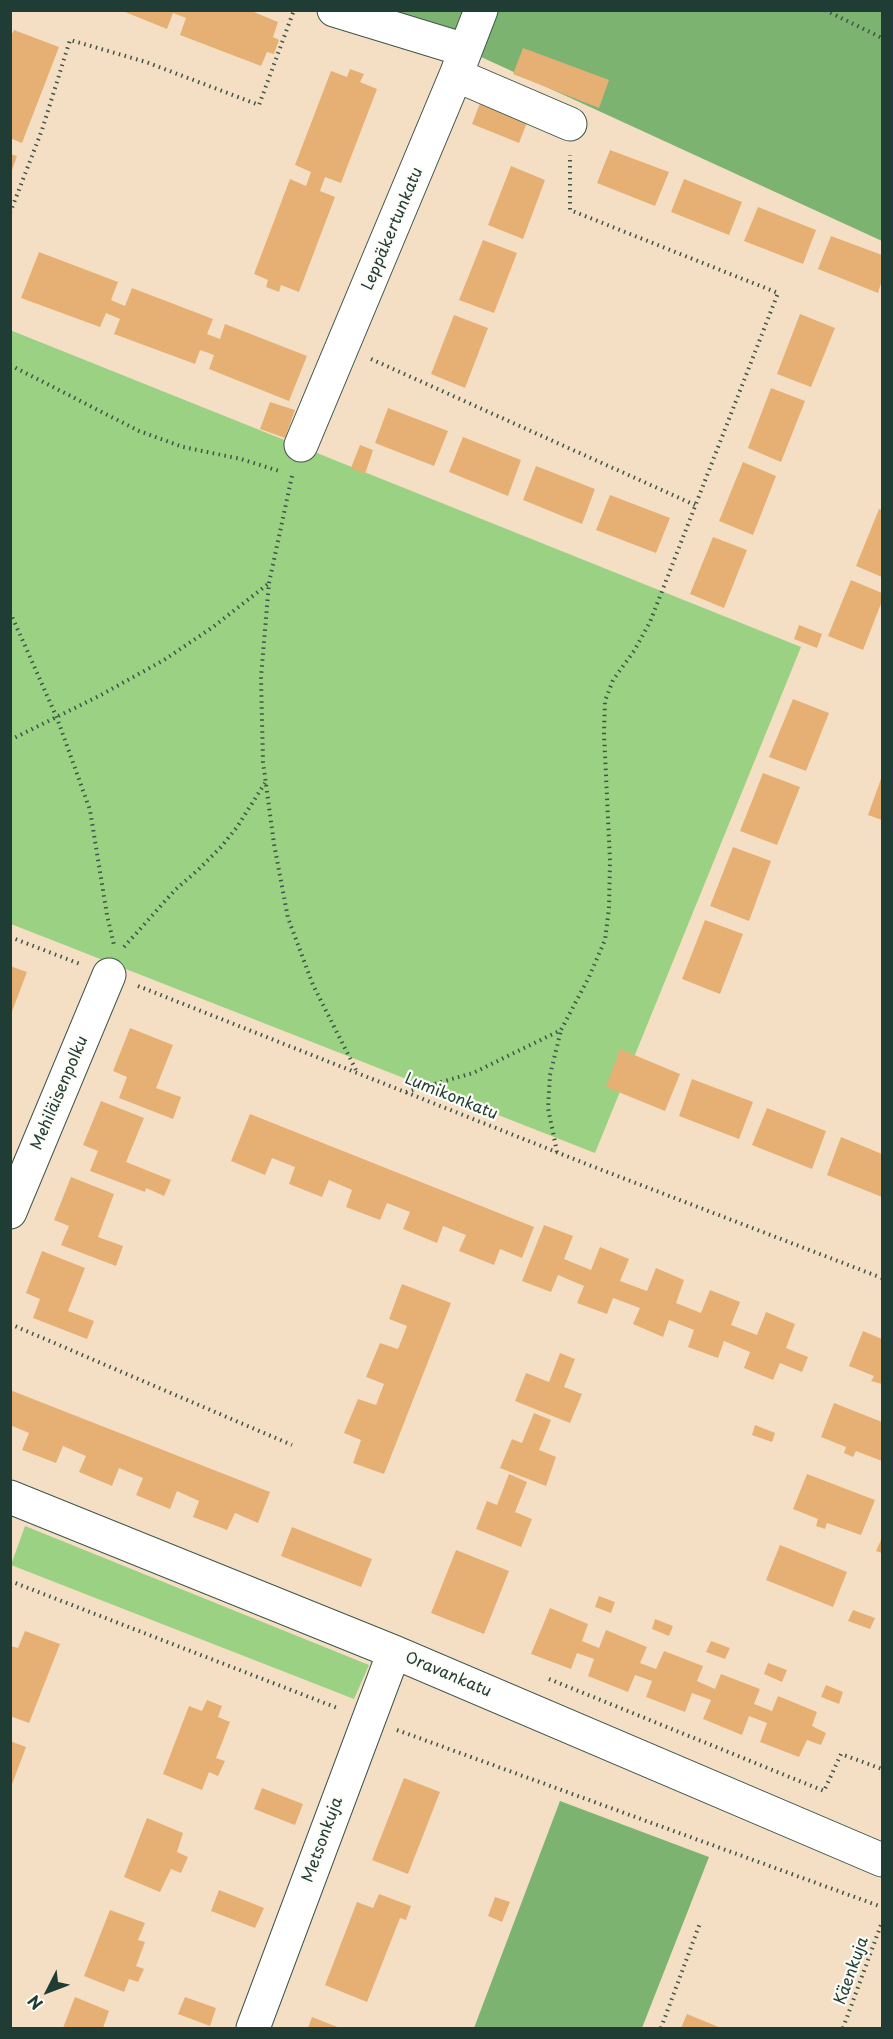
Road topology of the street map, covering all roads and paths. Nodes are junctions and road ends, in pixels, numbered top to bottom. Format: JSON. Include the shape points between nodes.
{"nodes":[{"id":1,"x":294,"y":10,"type":"edge"},
{"id":2,"x":334,"y":10,"type":"edge"},
{"id":3,"x":481,"y":10,"type":"edge"},
{"id":4,"x":825,"y":10,"type":"edge"},
{"id":5,"x":882,"y":38,"type":"edge"},
{"id":6,"x":461,"y":63,"type":"junction"},
{"id":7,"x":570,"y":124,"type":"joint"},
{"id":8,"x":10,"y":213,"type":"edge"},
{"id":9,"x":343,"y":346,"type":"junction"},
{"id":10,"x":10,"y":365,"type":"edge"},
{"id":11,"x":301,"y":445,"type":"dead end"},
{"id":12,"x":695,"y":505,"type":"junction"},
{"id":13,"x":269,"y":583,"type":"junction"},
{"id":14,"x":10,"y":612,"type":"edge"},
{"id":15,"x":57,"y":717,"type":"junction"},
{"id":16,"x":10,"y":740,"type":"edge"},
{"id":17,"x":266,"y":783,"type":"junction"},
{"id":18,"x":10,"y":937,"type":"edge"},
{"id":19,"x":109,"y":975,"type":"junction"},
{"id":20,"x":561,"y":1030,"type":"junction"},
{"id":21,"x":358,"y":1073,"type":"junction"},
{"id":22,"x":406,"y":1092,"type":"junction"},
{"id":23,"x":557,"y":1152,"type":"junction"},
{"id":24,"x":10,"y":1212,"type":"edge"},
{"id":25,"x":882,"y":1278,"type":"edge"},
{"id":26,"x":10,"y":1324,"type":"edge"},
{"id":27,"x":292,"y":1445,"type":"dead end"},
{"id":28,"x":12,"y":1502,"type":"edge"},
{"id":29,"x":10,"y":1581,"type":"edge"},
{"id":30,"x":394,"y":1652,"type":"junction"},
{"id":31,"x":546,"y":1678,"type":"dead end"},
{"id":32,"x":368,"y":1720,"type":"junction"},
{"id":33,"x":882,"y":1769,"type":"edge"},
{"id":34,"x":882,"y":1860,"type":"edge"},
{"id":35,"x":882,"y":1907,"type":"edge"},
{"id":36,"x":882,"y":1922,"type":"edge"},
{"id":37,"x":700,"y":1923,"type":"dead end"},
{"id":38,"x":253,"y":2028,"type":"edge"},
{"id":39,"x":661,"y":2028,"type":"edge"},
{"id":40,"x":843,"y":2028,"type":"edge"}],
"edges":[{"from":1,"to":8,"type":"path","via":[[259,105],[146,62],[70,40],[42,130]]},
{"from":2,"to":6,"type":"street"},
{"from":3,"to":6,"type":"street","name":"Leppäkertunkatu"},
{"from":4,"to":5,"type":"path"},
{"from":6,"to":7,"type":"street"},
{"from":6,"to":9,"type":"street","name":"Leppäkertunkatu"},
{"from":7,"to":12,"type":"path","via":[[570,210],[778,293]]},
{"from":9,"to":11,"type":"street","name":"Leppäkertunkatu"},
{"from":9,"to":12,"type":"path"},
{"from":10,"to":13,"type":"path","via":[[139,431],[183,447],[292,475]]},
{"from":12,"to":20,"type":"path","via":[[650,622],[613,680],[605,701],[610,861],[605,940]]},
{"from":13,"to":15,"type":"path","via":[[164,660]]},
{"from":13,"to":17,"type":"path","via":[[261,677]]},
{"from":14,"to":15,"type":"path"},
{"from":15,"to":16,"type":"path"},
{"from":15,"to":17,"type":"path","via":[[90,810],[117,955],[175,890],[221,847]]},
{"from":17,"to":21,"type":"path","via":[[288,918],[313,985]]},
{"from":18,"to":19,"type":"path","name":"Lumikonkatu"},
{"from":19,"to":21,"type":"path","name":"Lumikonkatu"},
{"from":19,"to":24,"type":"street","name":"Mehiläisenpolku"},
{"from":20,"to":22,"type":"path","via":[[473,1073]]},
{"from":20,"to":23,"type":"path","via":[[550,1075],[548,1108]]},
{"from":21,"to":22,"type":"path","name":"Lumikonkatu"},
{"from":22,"to":23,"type":"path","name":"Lumikonkatu"},
{"from":23,"to":25,"type":"path","name":"Lumikonkatu"},
{"from":26,"to":27,"type":"path"},
{"from":28,"to":30,"type":"street","name":"Oravankatu"},
{"from":29,"to":32,"type":"path"},
{"from":30,"to":32,"type":"street","name":"Metsonkuja"},
{"from":30,"to":34,"type":"street","name":"Oravankatu"},
{"from":31,"to":33,"type":"path","via":[[824,1791],[841,1754]]},
{"from":32,"to":35,"type":"path"},
{"from":32,"to":38,"type":"street","name":"Metsonkuja"},
{"from":36,"to":40,"type":"path","name":"Käenkuja"},
{"from":37,"to":39,"type":"path"}]}
